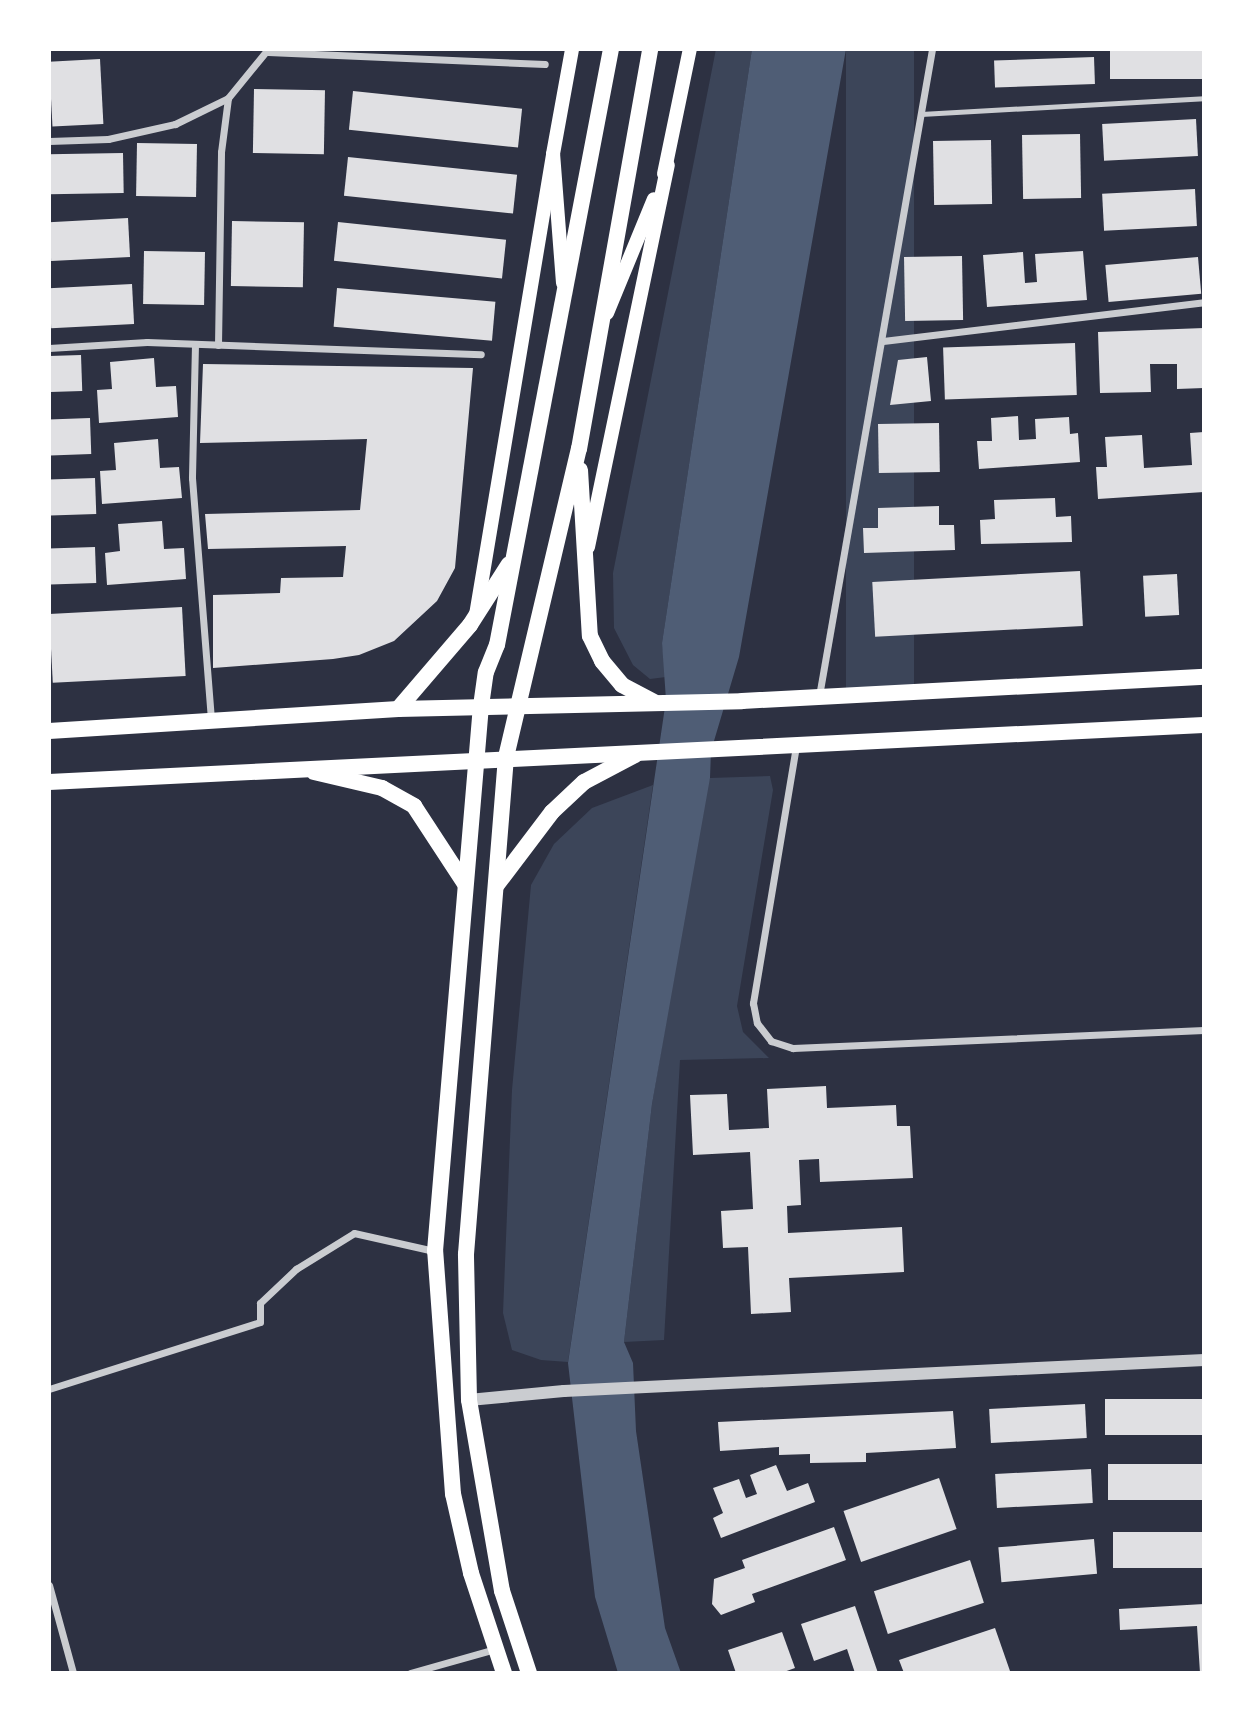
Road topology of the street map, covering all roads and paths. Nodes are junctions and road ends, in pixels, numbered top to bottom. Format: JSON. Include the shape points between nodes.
{"nodes":[{"id":1,"x":572,"y":49,"type":"edge"},
{"id":2,"x":611,"y":49,"type":"edge"},
{"id":3,"x":650,"y":49,"type":"edge"},
{"id":4,"x":690,"y":49,"type":"edge"},
{"id":5,"x":932,"y":49,"type":"edge"},
{"id":6,"x":268,"y":50,"type":"edge"},
{"id":7,"x":545,"y":64,"type":"dead end"},
{"id":8,"x":1204,"y":97,"type":"edge"},
{"id":9,"x":228,"y":98,"type":"junction"},
{"id":10,"x":921,"y":114,"type":"junction"},
{"id":11,"x":49,"y":141,"type":"edge"},
{"id":12,"x":553,"y":154,"type":"junction"},
{"id":13,"x":668,"y":165,"type":"junction"},
{"id":14,"x":564,"y":294,"type":"junction"},
{"id":15,"x":1204,"y":302,"type":"edge"},
{"id":16,"x":601,"y":327,"type":"junction"},
{"id":17,"x":883,"y":341,"type":"junction"},
{"id":18,"x":195,"y":344,"type":"junction"},
{"id":19,"x":218,"y":345,"type":"junction"},
{"id":20,"x":49,"y":348,"type":"edge"},
{"id":21,"x":481,"y":354,"type":"dead end"},
{"id":22,"x":579,"y":449,"type":"junction"},
{"id":23,"x":514,"y":556,"type":"junction"},
{"id":24,"x":583,"y":568,"type":"junction"},
{"id":25,"x":475,"y":616,"type":"junction"},
{"id":26,"x":1204,"y":677,"type":"edge"},
{"id":27,"x":819,"y":698,"type":"junction"},
{"id":28,"x":656,"y":703,"type":"junction"},
{"id":29,"x":481,"y":706,"type":"junction"},
{"id":30,"x":516,"y":706,"type":"junction"},
{"id":31,"x":398,"y":709,"type":"junction"},
{"id":32,"x":211,"y":718,"type":"junction"},
{"id":33,"x":1204,"y":725,"type":"edge"},
{"id":34,"x":49,"y":731,"type":"edge"},
{"id":35,"x":796,"y":746,"type":"junction"},
{"id":36,"x":645,"y":752,"type":"junction"},
{"id":37,"x":506,"y":757,"type":"junction"},
{"id":38,"x":474,"y":759,"type":"junction"},
{"id":39,"x":295,"y":768,"type":"junction"},
{"id":40,"x":49,"y":782,"type":"edge"},
{"id":41,"x":465,"y":884,"type":"junction"},
{"id":42,"x":495,"y":888,"type":"junction"},
{"id":43,"x":1204,"y":1030,"type":"edge"},
{"id":44,"x":435,"y":1251,"type":"junction"},
{"id":45,"x":1204,"y":1360,"type":"edge"},
{"id":46,"x":49,"y":1390,"type":"edge"},
{"id":47,"x":469,"y":1400,"type":"junction"},
{"id":48,"x":49,"y":1585,"type":"edge"},
{"id":49,"x":496,"y":1648,"type":"junction"},
{"id":50,"x":73,"y":1673,"type":"edge"},
{"id":51,"x":410,"y":1673,"type":"edge"},
{"id":52,"x":504,"y":1673,"type":"edge"},
{"id":53,"x":529,"y":1673,"type":"edge"}],
"edges":[{"from":1,"to":12,"type":"main road"},
{"from":2,"to":14,"type":"main road"},
{"from":3,"to":16,"type":"main road"},
{"from":4,"to":13,"type":"main road"},
{"from":5,"to":10,"type":"street"},
{"from":6,"to":7,"type":"street"},
{"from":6,"to":9,"type":"street"},
{"from":8,"to":10,"type":"lane"},
{"from":9,"to":11,"type":"street","via":[[176,124],[108,139]]},
{"from":9,"to":19,"type":"street","via":[[221,152]]},
{"from":10,"to":17,"type":"street"},
{"from":12,"to":14,"type":"main road"},
{"from":12,"to":25,"type":"main road"},
{"from":13,"to":16,"type":"main road"},
{"from":13,"to":24,"type":"main road"},
{"from":14,"to":23,"type":"main road"},
{"from":15,"to":17,"type":"street"},
{"from":16,"to":22,"type":"main road"},
{"from":17,"to":27,"type":"street"},
{"from":18,"to":19,"type":"street"},
{"from":18,"to":20,"type":"street"},
{"from":18,"to":32,"type":"street","via":[[192,478]]},
{"from":19,"to":21,"type":"street"},
{"from":22,"to":24,"type":"main road"},
{"from":22,"to":30,"type":"main road"},
{"from":23,"to":25,"type":"main road"},
{"from":23,"to":29,"type":"main road"},
{"from":24,"to":28,"type":"main road","via":[[590,636],[602,661],[622,685]]},
{"from":25,"to":31,"type":"main road"},
{"from":26,"to":27,"type":"main road"},
{"from":27,"to":28,"type":"main road"},
{"from":28,"to":30,"type":"main road"},
{"from":29,"to":30,"type":"main road"},
{"from":29,"to":31,"type":"main road"},
{"from":29,"to":38,"type":"main road"},
{"from":30,"to":37,"type":"main road"},
{"from":31,"to":32,"type":"main road"},
{"from":32,"to":34,"type":"main road"},
{"from":33,"to":35,"type":"main road"},
{"from":35,"to":36,"type":"main road"},
{"from":35,"to":43,"type":"street","via":[[753,1003],[757,1023],[771,1041],[793,1048]]},
{"from":36,"to":37,"type":"main road"},
{"from":36,"to":42,"type":"main road","via":[[584,782],[552,812]]},
{"from":37,"to":38,"type":"main road"},
{"from":37,"to":42,"type":"main road"},
{"from":38,"to":39,"type":"main road"},
{"from":38,"to":41,"type":"main road"},
{"from":39,"to":40,"type":"main road"},
{"from":39,"to":41,"type":"main road","via":[[382,788],[414,806]]},
{"from":41,"to":44,"type":"main road"},
{"from":42,"to":47,"type":"main road","via":[[466,1254]]},
{"from":44,"to":46,"type":"street","via":[[354,1233],[287,1278],[260,1303],[260,1322]]},
{"from":44,"to":49,"type":"main road","via":[[453,1494]]},
{"from":45,"to":47,"type":"street","via":[[564,1391]]},
{"from":47,"to":53,"type":"main road","via":[[502,1591]]},
{"from":48,"to":50,"type":"street"},
{"from":49,"to":51,"type":"street"},
{"from":49,"to":52,"type":"main road"}]}
